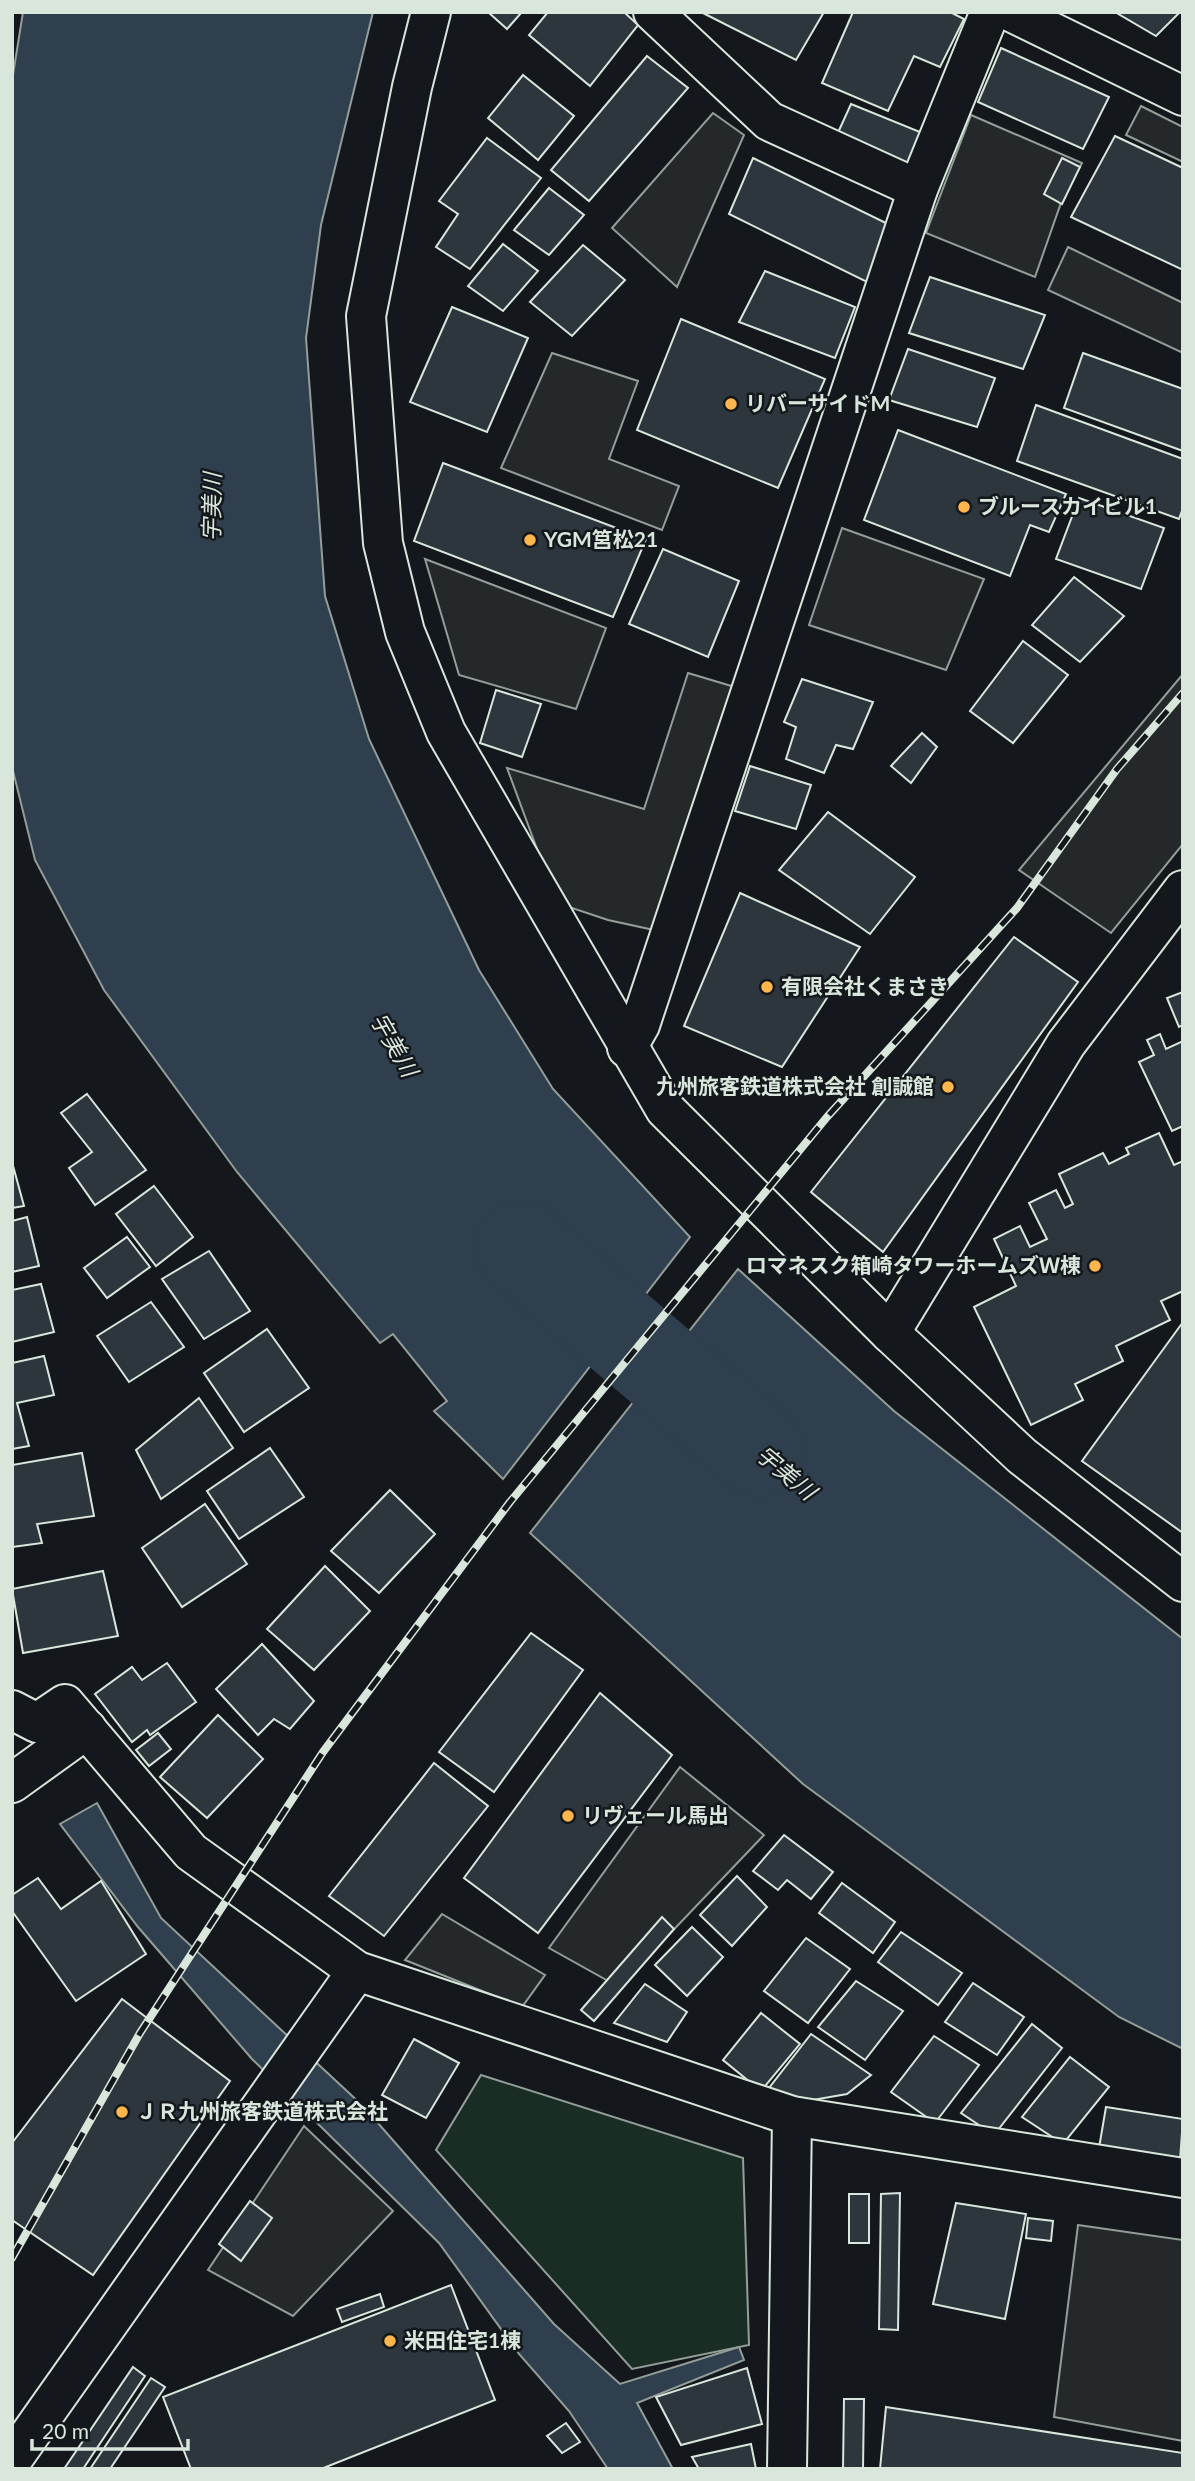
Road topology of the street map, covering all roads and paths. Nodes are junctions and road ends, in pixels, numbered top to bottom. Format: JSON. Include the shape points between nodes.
{"nodes":[{"id":1,"x":431,"y":12,"type":"edge"},
{"id":2,"x":653,"y":12,"type":"edge"},
{"id":3,"x":990,"y":12,"type":"edge"},
{"id":4,"x":1011,"y":12,"type":"edge"},
{"id":5,"x":1183,"y":96,"type":"edge"},
{"id":6,"x":918,"y":189,"type":"junction"},
{"id":7,"x":1183,"y":890,"type":"edge"},
{"id":8,"x":627,"y":1048,"type":"junction"},
{"id":9,"x":890,"y":1333,"type":"junction"},
{"id":10,"x":1183,"y":1582,"type":"edge"},
{"id":11,"x":12,"y":1710,"type":"edge"},
{"id":12,"x":87,"y":1728,"type":"junction"},
{"id":13,"x":12,"y":1783,"type":"edge"},
{"id":14,"x":357,"y":1971,"type":"junction"},
{"id":15,"x":792,"y":2116,"type":"junction"},
{"id":16,"x":1183,"y":2178,"type":"edge"},
{"id":17,"x":12,"y":2460,"type":"edge"},
{"id":18,"x":786,"y":2469,"type":"edge"}],
"edges":[{"from":1,"to":8,"type":"street","via":[[366,316],[383,543],[405,632],[446,732]]},
{"from":2,"to":6,"type":"street","via":[[769,121]]},
{"from":3,"to":6,"type":"street"},
{"from":4,"to":5,"type":"street"},
{"from":6,"to":8,"type":"street","via":[[740,732],[640,1025]]},
{"from":7,"to":9,"type":"street","via":[[1066,1044]]},
{"from":8,"to":9,"type":"street","via":[[665,1109]]},
{"from":9,"to":10,"type":"street","via":[[1022,1456]]},
{"from":11,"to":12,"type":"street","via":[[37,1723],[65,1704]]},
{"from":12,"to":13,"type":"street"},
{"from":12,"to":14,"type":"street","via":[[191,1852]]},
{"from":14,"to":15,"type":"street"},
{"from":14,"to":17,"type":"street"},
{"from":15,"to":16,"type":"street"},
{"from":15,"to":18,"type":"street"}]}
